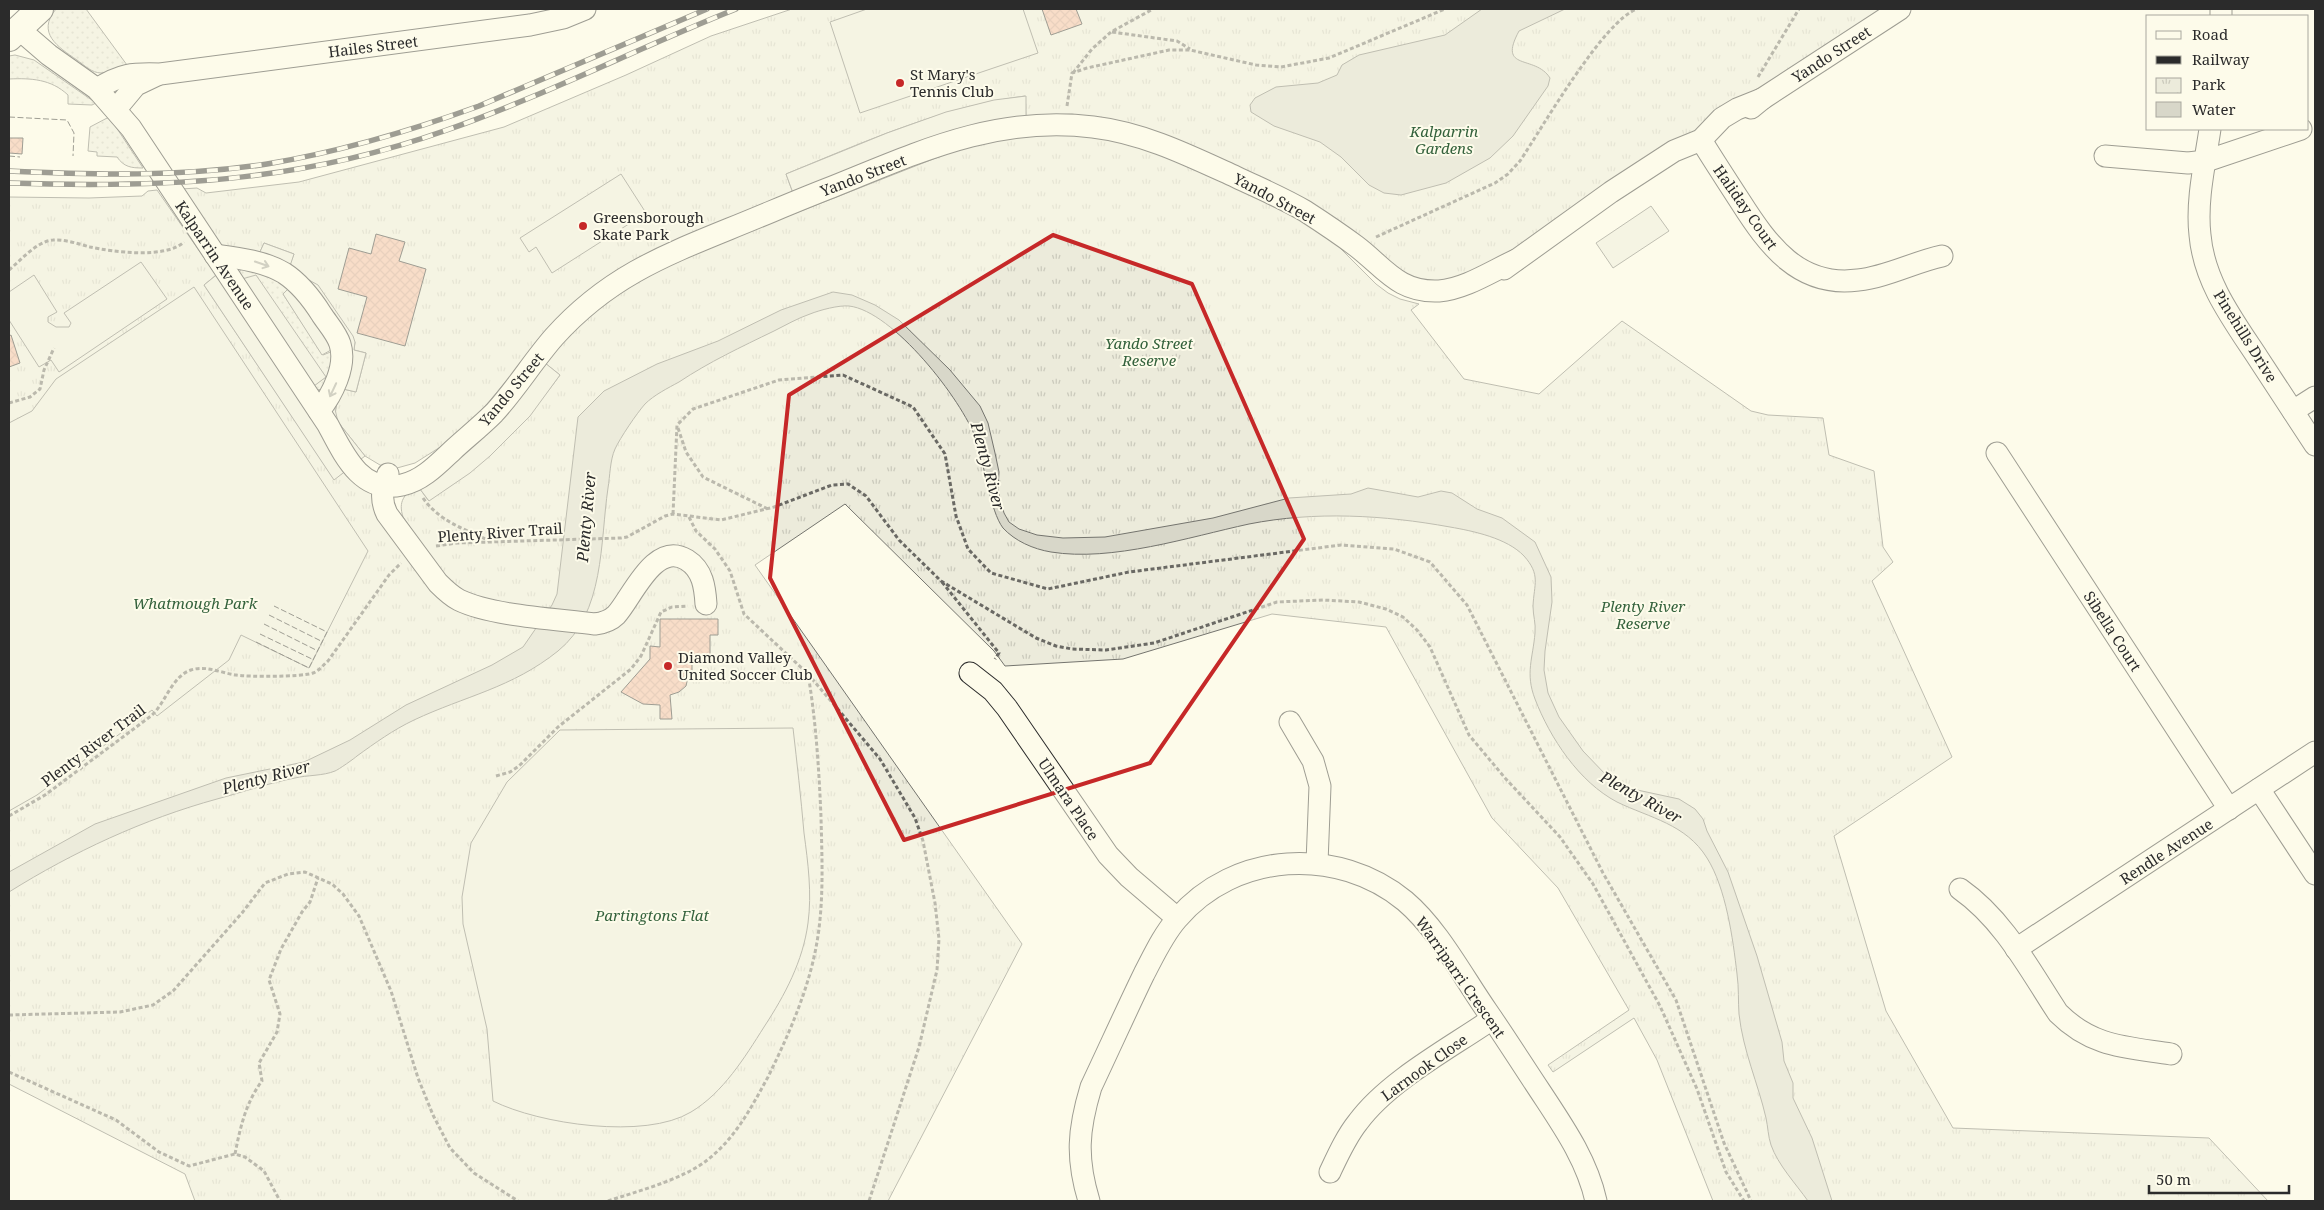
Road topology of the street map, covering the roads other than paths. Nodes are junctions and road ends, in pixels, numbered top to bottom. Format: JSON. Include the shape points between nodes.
{"nodes":[{"id":1,"x":40,"y":9,"type":"edge"},
{"id":2,"x":585,"y":9,"type":"edge"},
{"id":3,"x":1900,"y":9,"type":"edge"},
{"id":4,"x":12,"y":28,"type":"edge"},
{"id":5,"x":160,"y":74,"type":"junction"},
{"id":6,"x":97,"y":89,"type":"junction"},
{"id":7,"x":116,"y":110,"type":"junction"},
{"id":8,"x":2210,"y":130,"type":"edge"},
{"id":9,"x":2298,"y":130,"type":"edge"},
{"id":10,"x":1704,"y":146,"type":"junction"},
{"id":11,"x":2105,"y":156,"type":"dead end"},
{"id":12,"x":2206,"y":160,"type":"junction"},
{"id":13,"x":1330,"y":229,"type":"junction"},
{"id":14,"x":215,"y":255,"type":"junction"},
{"id":15,"x":1942,"y":256,"type":"dead end"},
{"id":16,"x":1516,"y":260,"type":"junction"},
{"id":17,"x":2315,"y":397,"type":"edge"},
{"id":18,"x":2293,"y":411,"type":"junction"},
{"id":19,"x":324,"y":418,"type":"junction"},
{"id":20,"x":2315,"y":445,"type":"edge"},
{"id":21,"x":1997,"y":453,"type":"dead end"},
{"id":22,"x":394,"y":482,"type":"junction"},
{"id":23,"x":706,"y":604,"type":"road end"},
{"id":24,"x":970,"y":672,"type":"dead end"},
{"id":25,"x":1290,"y":722,"type":"dead end"},
{"id":26,"x":2315,"y":752,"type":"edge"},
{"id":27,"x":2259,"y":789,"type":"junction"},
{"id":28,"x":2229,"y":809,"type":"junction"},
{"id":29,"x":1317,"y":863,"type":"junction"},
{"id":30,"x":2315,"y":874,"type":"edge"},
{"id":31,"x":1960,"y":889,"type":"dead end"},
{"id":32,"x":1177,"y":918,"type":"junction"},
{"id":33,"x":2016,"y":949,"type":"junction"},
{"id":34,"x":1492,"y":1019,"type":"junction"},
{"id":35,"x":2171,"y":1054,"type":"dead end"},
{"id":36,"x":1330,"y":1172,"type":"dead end"},
{"id":37,"x":1089,"y":1201,"type":"edge"},
{"id":38,"x":1596,"y":1201,"type":"edge"}],
"edges":[{"from":1,"to":4,"type":"main road"},
{"from":2,"to":5,"type":"street","name":"Hailes Street","via":[[548,23]]},
{"from":3,"to":10,"type":"street","name":"Yando Street","via":[[1762,99]]},
{"from":4,"to":6,"type":"street"},
{"from":5,"to":6,"type":"street","name":"Hailes Street","via":[[128,73]]},
{"from":5,"to":7,"type":"street","name":"Hailes Street","via":[[136,85]]},
{"from":6,"to":7,"type":"street","name":"Kalparrin Avenue"},
{"from":7,"to":14,"type":"street","name":"Kalparrin Avenue"},
{"from":8,"to":12,"type":"street","name":"Pinehills Drive"},
{"from":9,"to":12,"type":"street"},
{"from":10,"to":15,"type":"street","name":"Haliday Court","via":[[1768,244],[1793,266],[1808,273],[1842,281],[1858,280]]},
{"from":10,"to":16,"type":"street","name":"Yando Street"},
{"from":11,"to":12,"type":"street","via":[[2175,164]]},
{"from":12,"to":18,"type":"street","name":"Pinehills Drive","via":[[2200,234],[2210,277],[2229,314]]},
{"from":13,"to":16,"type":"street","name":"Yando Street","via":[[1359,248],[1394,280],[1409,286],[1440,291]]},
{"from":13,"to":16,"type":"street","name":"Yando Street","via":[[1387,287],[1422,300],[1468,293]]},
{"from":13,"to":22,"type":"street","name":"Yando Street","via":[[1279,198],[1154,141],[1113,130],[1066,124],[992,130],[964,137],[828,188],[646,264],[602,292],[582,310],[543,350],[495,412],[458,445],[406,472]]},
{"from":14,"to":19,"type":"street","name":"Kalparrin Avenue"},
{"from":14,"to":19,"type":"street","one_way":true,"via":[[261,263],[283,273],[300,284],[313,301],[340,344],[342,353],[336,385]]},
{"from":17,"to":18,"type":"street"},
{"from":18,"to":20,"type":"street","name":"Pinehills Drive"},
{"from":19,"to":22,"type":"street","name":"Kalparrin Avenue","via":[[365,463]]},
{"from":21,"to":28,"type":"street","name":"Sibella Court"},
{"from":22,"to":23,"type":"street","via":[[382,501],[384,509],[438,583],[458,600],[487,609],[603,623],[616,615],[632,589],[655,564],[675,556],[696,568],[702,578]]},
{"from":24,"to":32,"type":"street","name":"Ulmara Place","via":[[1007,708],[1108,856]]},
{"from":25,"to":29,"type":"street","via":[[1313,761],[1320,786]]},
{"from":26,"to":27,"type":"street","name":"Rendle Avenue"},
{"from":27,"to":28,"type":"street","name":"Rendle Avenue"},
{"from":27,"to":30,"type":"street"},
{"from":28,"to":33,"type":"street","name":"Rendle Avenue"},
{"from":29,"to":32,"type":"street","name":"Warriparri Crescent","via":[[1270,865],[1242,873],[1200,897]]},
{"from":29,"to":34,"type":"street","name":"Warriparri Crescent","via":[[1365,876],[1406,902],[1434,934]]},
{"from":31,"to":33,"type":"street","via":[[1994,918]]},
{"from":32,"to":37,"type":"street","name":"Warriparri Crescent","via":[[1158,946],[1091,1087],[1080,1134],[1079,1154]]},
{"from":33,"to":35,"type":"street","via":[[2058,1013],[2084,1035],[2123,1047]]},
{"from":34,"to":36,"type":"street","name":"Larnook Close","via":[[1373,1104],[1358,1122]]},
{"from":34,"to":38,"type":"street","name":"Warriparri Crescent","via":[[1568,1133],[1592,1181]]}]}
